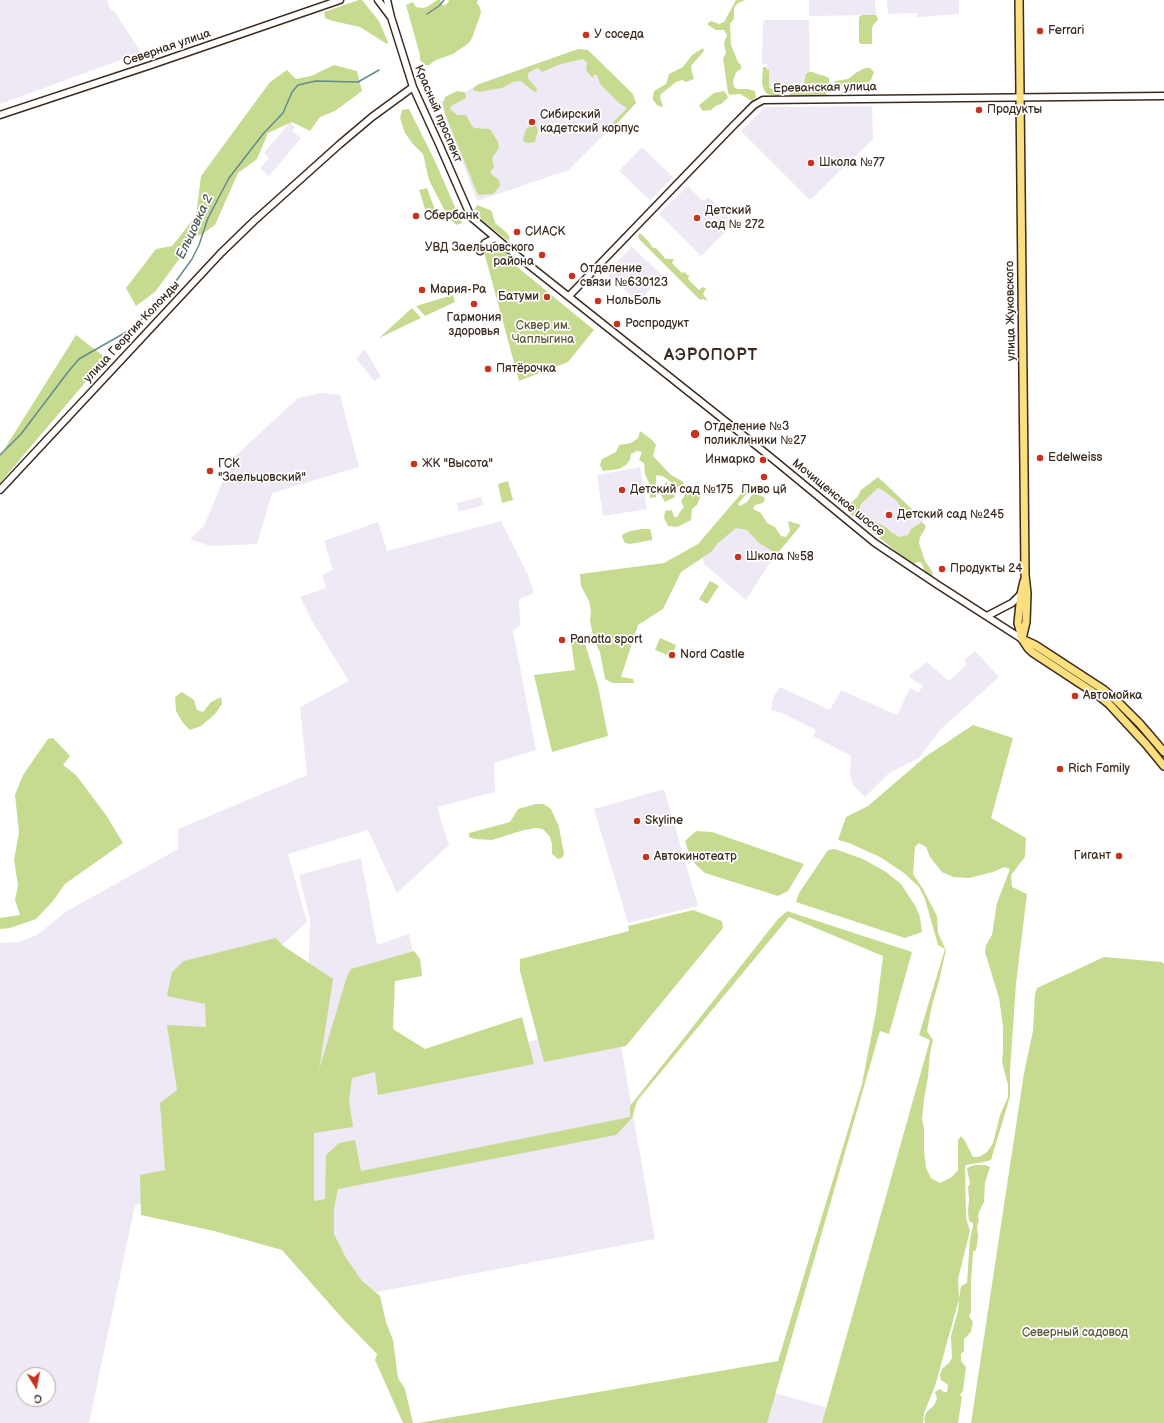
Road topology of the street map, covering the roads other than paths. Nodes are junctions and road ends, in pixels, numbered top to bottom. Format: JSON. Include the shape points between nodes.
{"nodes":[{"id":1,"x":340,"y":0,"type":"edge"},
{"id":2,"x":378,"y":0,"type":"edge"},
{"id":3,"x":387,"y":0,"type":"edge"},
{"id":4,"x":1020,"y":0,"type":"edge"},
{"id":5,"x":391,"y":17,"type":"junction"},
{"id":6,"x":413,"y":87,"type":"junction"},
{"id":7,"x":1164,"y":96,"type":"edge"},
{"id":8,"x":1020,"y":98,"type":"junction"},
{"id":9,"x":0,"y":115,"type":"edge"},
{"id":10,"x":471,"y":217,"type":"joint"},
{"id":11,"x":495,"y":238,"type":"junction"},
{"id":12,"x":480,"y":250,"type":"dead end"},
{"id":13,"x":569,"y":296,"type":"junction"},
{"id":14,"x":0,"y":490,"type":"edge"},
{"id":15,"x":1025,"y":575,"type":"junction"},
{"id":16,"x":1021,"y":594,"type":"junction"},
{"id":17,"x":987,"y":616,"type":"junction"},
{"id":18,"x":1024,"y":617,"type":"junction"},
{"id":19,"x":1022,"y":639,"type":"junction"},
{"id":20,"x":1035,"y":645,"type":"junction"},
{"id":21,"x":1164,"y":752,"type":"edge"},
{"id":22,"x":1164,"y":766,"type":"edge"}],
"edges":[{"from":1,"to":9,"type":"main road","name":"Северная улица"},
{"from":2,"to":5,"type":"main road","name":"Красный проспект"},
{"from":3,"to":5,"type":"main road","name":"Красный проспект"},
{"from":4,"to":8,"type":"main road","name":"улица Жуковского"},
{"from":5,"to":6,"type":"main road","name":"Красный проспект"},
{"from":6,"to":10,"type":"main road","name":"Красный проспект"},
{"from":6,"to":14,"type":"main road","name":"улица Георгия Колонды","via":[[345,139],[221,253]]},
{"from":7,"to":8,"type":"main road","name":"Ереванская улица"},
{"from":8,"to":13,"type":"main road","name":"Ереванская улица","via":[[769,99],[759,102]]},
{"from":8,"to":15,"type":"main road","name":"улица Жуковского"},
{"from":10,"to":11,"type":"main road","name":"Мочищенское шоссе"},
{"from":11,"to":12,"type":"main road","via":[[485,243]]},
{"from":11,"to":13,"type":"main road","name":"Мочищенское шоссе"},
{"from":13,"to":17,"type":"main road","name":"Мочищенское шоссе","via":[[875,543]]},
{"from":15,"to":16,"type":"main road"},
{"from":15,"to":18,"type":"main road","name":"улица Жуковского","via":[[1027,593]]},
{"from":16,"to":17,"type":"main road","via":[[1012,603]]},
{"from":16,"to":18,"type":"main road"},
{"from":17,"to":19,"type":"main road","name":"Мочищенское шоссе"},
{"from":18,"to":19,"type":"main road"},
{"from":18,"to":19,"type":"main road","via":[[1018,623]]},
{"from":18,"to":20,"type":"main road","via":[[1029,637]]},
{"from":19,"to":20,"type":"main road","name":"Мочищенское шоссе"},
{"from":19,"to":22,"type":"main road","via":[[1032,652],[1109,704]]},
{"from":20,"to":21,"type":"main road","name":"Мочищенское шоссе","via":[[1115,699]]}]}
